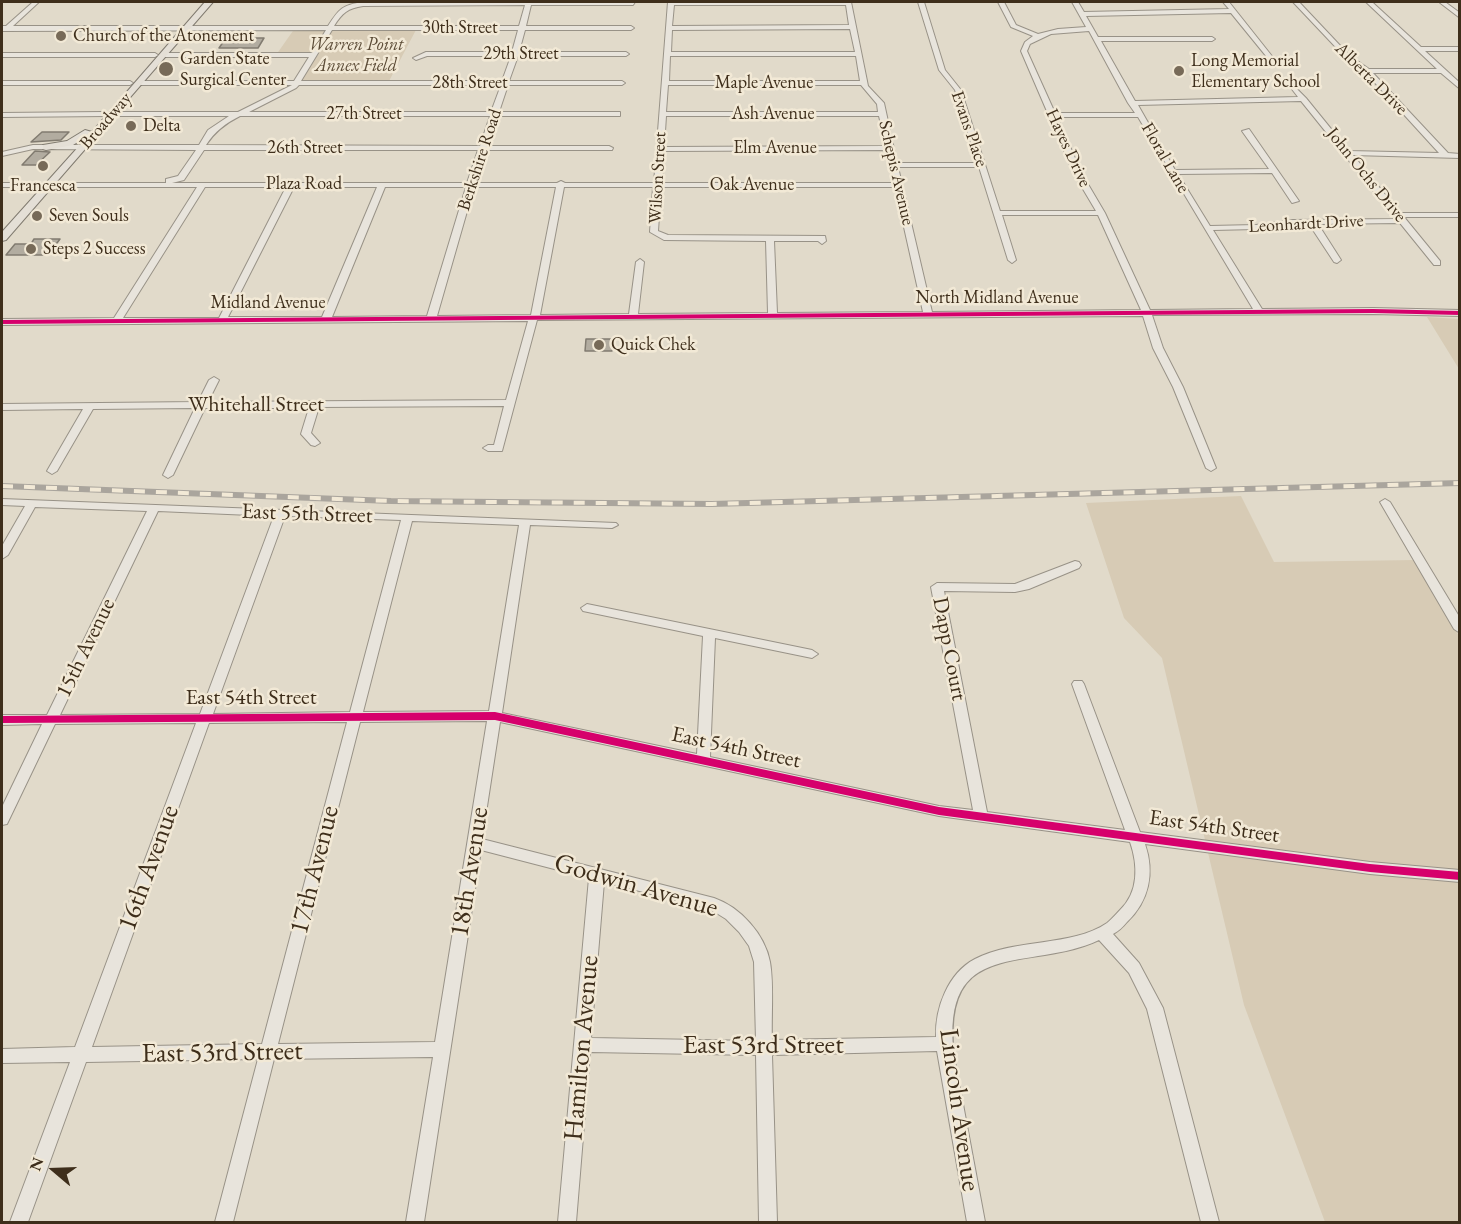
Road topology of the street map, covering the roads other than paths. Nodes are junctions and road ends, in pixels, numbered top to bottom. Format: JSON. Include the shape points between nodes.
{"nodes":[{"id":1,"x":36,"y":2,"type":"edge"},
{"id":2,"x":200,"y":2,"type":"edge"},
{"id":3,"x":209,"y":2,"type":"edge"},
{"id":4,"x":670,"y":2,"type":"edge"},
{"id":5,"x":848,"y":2,"type":"edge"},
{"id":6,"x":921,"y":2,"type":"edge"},
{"id":7,"x":1001,"y":2,"type":"edge"},
{"id":8,"x":1076,"y":2,"type":"edge"},
{"id":9,"x":1226,"y":2,"type":"edge"},
{"id":10,"x":1296,"y":2,"type":"edge"},
{"id":11,"x":1369,"y":2,"type":"edge"},
{"id":12,"x":1443,"y":2,"type":"edge"},
{"id":13,"x":529,"y":3,"type":"edge"},
{"id":14,"x":633,"y":3,"type":"dead end"},
{"id":15,"x":1234,"y":11,"type":"junction"},
{"id":16,"x":1083,"y":14,"type":"junction"},
{"id":17,"x":1460,"y":16,"type":"edge"},
{"id":18,"x":522,"y":27,"type":"junction"},
{"id":19,"x":853,"y":27,"type":"junction"},
{"id":20,"x":181,"y":28,"type":"junction"},
{"id":21,"x":331,"y":28,"type":"junction"},
{"id":22,"x":631,"y":28,"type":"dead end"},
{"id":23,"x":669,"y":28,"type":"junction"},
{"id":24,"x":1091,"y":29,"type":"junction"},
{"id":25,"x":3,"y":30,"type":"edge"},
{"id":26,"x":1037,"y":36,"type":"junction"},
{"id":27,"x":1097,"y":39,"type":"junction"},
{"id":28,"x":1212,"y":39,"type":"dead end"},
{"id":29,"x":1419,"y":49,"type":"junction"},
{"id":30,"x":1460,"y":49,"type":"edge"},
{"id":31,"x":314,"y":54,"type":"junction"},
{"id":32,"x":515,"y":54,"type":"junction"},
{"id":33,"x":626,"y":54,"type":"dead end"},
{"id":34,"x":667,"y":54,"type":"junction"},
{"id":35,"x":859,"y":54,"type":"junction"},
{"id":36,"x":2,"y":55,"type":"edge"},
{"id":37,"x":159,"y":55,"type":"junction"},
{"id":38,"x":416,"y":58,"type":"dead end"},
{"id":39,"x":1277,"y":66,"type":"dead end"},
{"id":40,"x":1367,"y":71,"type":"junction"},
{"id":41,"x":1442,"y":71,"type":"junction"},
{"id":42,"x":2,"y":83,"type":"edge"},
{"id":43,"x":134,"y":83,"type":"junction"},
{"id":44,"x":505,"y":83,"type":"junction"},
{"id":45,"x":622,"y":83,"type":"dead end"},
{"id":46,"x":665,"y":83,"type":"junction"},
{"id":47,"x":864,"y":83,"type":"junction"},
{"id":48,"x":296,"y":84,"type":"junction"},
{"id":49,"x":1460,"y":87,"type":"edge"},
{"id":50,"x":1294,"y":88,"type":"dead end"},
{"id":51,"x":1304,"y":99,"type":"junction"},
{"id":52,"x":1132,"y":103,"type":"junction"},
{"id":53,"x":108,"y":114,"type":"junction"},
{"id":54,"x":238,"y":114,"type":"junction"},
{"id":55,"x":494,"y":114,"type":"junction"},
{"id":56,"x":617,"y":114,"type":"dead end"},
{"id":57,"x":662,"y":114,"type":"junction"},
{"id":58,"x":883,"y":114,"type":"junction"},
{"id":59,"x":2,"y":115,"type":"edge"},
{"id":60,"x":1052,"y":115,"type":"junction"},
{"id":61,"x":1140,"y":115,"type":"junction"},
{"id":62,"x":1246,"y":131,"type":"dead end"},
{"id":63,"x":88,"y":132,"type":"junction"},
{"id":64,"x":46,"y":147,"type":"junction"},
{"id":65,"x":79,"y":147,"type":"junction"},
{"id":66,"x":482,"y":147,"type":"junction"},
{"id":67,"x":200,"y":148,"type":"junction"},
{"id":68,"x":609,"y":148,"type":"dead end"},
{"id":69,"x":891,"y":148,"type":"junction"},
{"id":70,"x":660,"y":149,"type":"junction"},
{"id":71,"x":1348,"y":153,"type":"junction"},
{"id":72,"x":2,"y":154,"type":"edge"},
{"id":73,"x":1446,"y":156,"type":"junction"},
{"id":74,"x":1460,"y":156,"type":"edge"},
{"id":75,"x":894,"y":165,"type":"junction"},
{"id":76,"x":982,"y":165,"type":"junction"},
{"id":77,"x":1274,"y":171,"type":"junction"},
{"id":78,"x":1173,"y":172,"type":"junction"},
{"id":79,"x":185,"y":173,"type":"junction"},
{"id":80,"x":561,"y":183,"type":"junction"},
{"id":81,"x":606,"y":183,"type":"joint"},
{"id":82,"x":2,"y":184,"type":"edge"},
{"id":83,"x":46,"y":184,"type":"junction"},
{"id":84,"x":141,"y":184,"type":"junction"},
{"id":85,"x":203,"y":184,"type":"junction"},
{"id":86,"x":382,"y":184,"type":"junction"},
{"id":87,"x":471,"y":184,"type":"junction"},
{"id":88,"x":291,"y":185,"type":"junction"},
{"id":89,"x":657,"y":185,"type":"junction"},
{"id":90,"x":899,"y":185,"type":"junction"},
{"id":91,"x":1295,"y":201,"type":"dead end"},
{"id":92,"x":997,"y":213,"type":"junction"},
{"id":93,"x":1101,"y":213,"type":"junction"},
{"id":94,"x":1460,"y":215,"type":"edge"},
{"id":95,"x":1401,"y":218,"type":"junction"},
{"id":96,"x":1312,"y":222,"type":"junction"},
{"id":97,"x":2,"y":225,"type":"edge"},
{"id":98,"x":1209,"y":228,"type":"junction"},
{"id":99,"x":2,"y":238,"type":"edge"},
{"id":100,"x":770,"y":238,"type":"junction"},
{"id":101,"x":822,"y":241,"type":"dead end"},
{"id":102,"x":1012,"y":260,"type":"dead end"},
{"id":103,"x":1337,"y":260,"type":"dead end"},
{"id":104,"x":640,"y":261,"type":"dead end"},
{"id":105,"x":1437,"y":263,"type":"dead end"},
{"id":106,"x":1259,"y":312,"type":"junction"},
{"id":107,"x":1147,"y":313,"type":"junction"},
{"id":108,"x":1460,"y":313,"type":"edge"},
{"id":109,"x":928,"y":315,"type":"junction"},
{"id":110,"x":773,"y":316,"type":"junction"},
{"id":111,"x":633,"y":317,"type":"junction"},
{"id":112,"x":534,"y":318,"type":"junction"},
{"id":113,"x":326,"y":319,"type":"junction"},
{"id":114,"x":431,"y":319,"type":"junction"},
{"id":115,"x":222,"y":320,"type":"junction"},
{"id":116,"x":117,"y":321,"type":"junction"},
{"id":117,"x":2,"y":322,"type":"edge"},
{"id":118,"x":214,"y":380,"type":"dead end"},
{"id":119,"x":510,"y":404,"type":"junction"},
{"id":120,"x":315,"y":405,"type":"junction"},
{"id":121,"x":90,"y":406,"type":"junction"},
{"id":122,"x":202,"y":406,"type":"junction"},
{"id":123,"x":2,"y":407,"type":"edge"},
{"id":124,"x":315,"y":443,"type":"dead end"},
{"id":125,"x":488,"y":448,"type":"dead end"},
{"id":126,"x":1211,"y":468,"type":"dead end"},
{"id":127,"x":52,"y":471,"type":"dead end"},
{"id":128,"x":168,"y":475,"type":"dead end"},
{"id":129,"x":2,"y":502,"type":"edge"},
{"id":130,"x":1385,"y":502,"type":"dead end"},
{"id":131,"x":32,"y":503,"type":"junction"},
{"id":132,"x":154,"y":508,"type":"junction"},
{"id":133,"x":280,"y":514,"type":"junction"},
{"id":134,"x":407,"y":517,"type":"junction"},
{"id":135,"x":525,"y":522,"type":"junction"},
{"id":136,"x":612,"y":525,"type":"dead end"},
{"id":137,"x":2,"y":555,"type":"edge"},
{"id":138,"x":1075,"y":565,"type":"dead end"},
{"id":139,"x":587,"y":608,"type":"dead end"},
{"id":140,"x":1460,"y":629,"type":"edge"},
{"id":141,"x":709,"y":633,"type":"junction"},
{"id":142,"x":812,"y":654,"type":"dead end"},
{"id":143,"x":1078,"y":684,"type":"dead end"},
{"id":144,"x":495,"y":716,"type":"junction"},
{"id":145,"x":355,"y":717,"type":"junction"},
{"id":146,"x":204,"y":718,"type":"junction"},
{"id":147,"x":2,"y":720,"type":"edge"},
{"id":148,"x":51,"y":720,"type":"junction"},
{"id":149,"x":703,"y":761,"type":"junction"},
{"id":150,"x":981,"y":816,"type":"junction"},
{"id":151,"x":2,"y":820,"type":"edge"},
{"id":152,"x":1135,"y":837,"type":"junction"},
{"id":153,"x":475,"y":843,"type":"junction"},
{"id":154,"x":597,"y":873,"type":"junction"},
{"id":155,"x":1460,"y":876,"type":"edge"},
{"id":156,"x":1103,"y":934,"type":"junction"},
{"id":157,"x":944,"y":1044,"type":"junction"},
{"id":158,"x":583,"y":1045,"type":"junction"},
{"id":159,"x":764,"y":1048,"type":"junction"},
{"id":160,"x":442,"y":1049,"type":"junction"},
{"id":161,"x":268,"y":1052,"type":"junction"},
{"id":162,"x":80,"y":1055,"type":"junction"},
{"id":163,"x":2,"y":1056,"type":"edge"},
{"id":164,"x":19,"y":1222,"type":"edge"},
{"id":165,"x":224,"y":1222,"type":"edge"},
{"id":166,"x":415,"y":1222,"type":"edge"},
{"id":167,"x":567,"y":1222,"type":"edge"},
{"id":168,"x":768,"y":1222,"type":"edge"},
{"id":169,"x":976,"y":1222,"type":"edge"},
{"id":170,"x":1210,"y":1222,"type":"edge"}],
"edges":[{"from":1,"to":25,"type":"street"},
{"from":2,"to":20,"type":"main road","name":"Broadway"},
{"from":3,"to":20,"type":"main road","name":"Broadway"},
{"from":4,"to":5,"type":"street"},
{"from":4,"to":23,"type":"street","name":"Wilson Street"},
{"from":5,"to":19,"type":"street","name":"Schepis Avenue"},
{"from":6,"to":76,"type":"street","name":"Evans Place","via":[[942,70],[957,90]]},
{"from":7,"to":26,"type":"street","via":[[1013,26]]},
{"from":8,"to":16,"type":"street","name":"Floral Lane"},
{"from":9,"to":15,"type":"street"},
{"from":10,"to":40,"type":"street","name":"Alberta Drive","via":[[1347,56]]},
{"from":11,"to":29,"type":"street"},
{"from":12,"to":17,"type":"street"},
{"from":13,"to":14,"type":"street"},
{"from":13,"to":18,"type":"street","name":"Berkshire Road"},
{"from":13,"to":21,"type":"street","via":[[363,4],[341,10]]},
{"from":15,"to":16,"type":"street"},
{"from":15,"to":39,"type":"street"},
{"from":16,"to":24,"type":"street","name":"Floral Lane"},
{"from":18,"to":21,"type":"street","name":"30th Street"},
{"from":18,"to":22,"type":"street","name":"30th Street"},
{"from":18,"to":32,"type":"street","name":"Berkshire Road"},
{"from":19,"to":23,"type":"street"},
{"from":19,"to":35,"type":"street","name":"Schepis Avenue"},
{"from":20,"to":21,"type":"street","name":"30th Street"},
{"from":20,"to":25,"type":"street","name":"30th Street"},
{"from":20,"to":37,"type":"main road","name":"Broadway"},
{"from":21,"to":31,"type":"street"},
{"from":23,"to":34,"type":"street","name":"Wilson Street"},
{"from":24,"to":26,"type":"street"},
{"from":24,"to":27,"type":"street","name":"Floral Lane"},
{"from":26,"to":60,"type":"street","name":"Hayes Drive","via":[[1024,51]]},
{"from":27,"to":28,"type":"street"},
{"from":27,"to":52,"type":"street","name":"Floral Lane"},
{"from":29,"to":30,"type":"street"},
{"from":29,"to":41,"type":"street"},
{"from":31,"to":37,"type":"street"},
{"from":31,"to":48,"type":"street"},
{"from":32,"to":33,"type":"street","name":"29th Street"},
{"from":32,"to":38,"type":"street","name":"29th Street","via":[[426,54]]},
{"from":32,"to":44,"type":"street","name":"Berkshire Road"},
{"from":34,"to":35,"type":"street"},
{"from":34,"to":46,"type":"street","name":"Wilson Street"},
{"from":35,"to":47,"type":"street","name":"Schepis Avenue"},
{"from":36,"to":37,"type":"street"},
{"from":37,"to":43,"type":"main road","name":"Broadway"},
{"from":40,"to":41,"type":"street"},
{"from":40,"to":73,"type":"street","name":"Alberta Drive"},
{"from":41,"to":49,"type":"street"},
{"from":42,"to":43,"type":"street","name":"28th Street"},
{"from":43,"to":48,"type":"street","name":"28th Street"},
{"from":43,"to":53,"type":"main road","name":"Broadway"},
{"from":44,"to":45,"type":"street","name":"28th Street"},
{"from":44,"to":48,"type":"street","name":"28th Street"},
{"from":44,"to":55,"type":"street","name":"Berkshire Road"},
{"from":46,"to":47,"type":"street","name":"Maple Avenue"},
{"from":46,"to":57,"type":"street","name":"Wilson Street"},
{"from":47,"to":58,"type":"street","name":"Schepis Avenue","via":[[880,103]]},
{"from":48,"to":54,"type":"street"},
{"from":50,"to":51,"type":"street","name":"John Ochs Drive"},
{"from":51,"to":52,"type":"street"},
{"from":51,"to":71,"type":"street","name":"John Ochs Drive"},
{"from":52,"to":61,"type":"street","name":"Floral Lane"},
{"from":53,"to":54,"type":"street","name":"27th Street"},
{"from":53,"to":59,"type":"street","name":"27th Street"},
{"from":53,"to":63,"type":"main road","name":"Broadway"},
{"from":53,"to":65,"type":"main road","name":"Broadway"},
{"from":54,"to":55,"type":"street","name":"27th Street"},
{"from":54,"to":67,"type":"street","via":[[211,132]]},
{"from":55,"to":56,"type":"street","name":"27th Street"},
{"from":55,"to":66,"type":"street","name":"Berkshire Road"},
{"from":57,"to":58,"type":"street","name":"Ash Avenue"},
{"from":57,"to":70,"type":"street","name":"Wilson Street"},
{"from":58,"to":69,"type":"street","name":"Schepis Avenue"},
{"from":60,"to":61,"type":"street"},
{"from":60,"to":93,"type":"street","name":"Hayes Drive","via":[[1078,174]]},
{"from":61,"to":78,"type":"street","name":"Floral Lane"},
{"from":62,"to":77,"type":"street"},
{"from":63,"to":64,"type":"main road","via":[[70,143]]},
{"from":63,"to":65,"type":"main road","name":"Broadway"},
{"from":64,"to":65,"type":"street","name":"26th Street"},
{"from":64,"to":72,"type":"street","name":"26th Street"},
{"from":65,"to":67,"type":"street","name":"26th Street"},
{"from":65,"to":83,"type":"main road","name":"Broadway"},
{"from":66,"to":67,"type":"street","name":"26th Street"},
{"from":66,"to":68,"type":"street","name":"26th Street"},
{"from":66,"to":87,"type":"street","name":"Berkshire Road"},
{"from":67,"to":79,"type":"street"},
{"from":69,"to":70,"type":"street","name":"Elm Avenue"},
{"from":69,"to":75,"type":"street","name":"Schepis Avenue"},
{"from":70,"to":89,"type":"street","name":"Wilson Street"},
{"from":71,"to":73,"type":"street"},
{"from":71,"to":95,"type":"street","name":"John Ochs Drive"},
{"from":73,"to":74,"type":"street"},
{"from":75,"to":76,"type":"street"},
{"from":75,"to":90,"type":"street","name":"Schepis Avenue"},
{"from":76,"to":92,"type":"street","name":"Evans Place"},
{"from":77,"to":78,"type":"street"},
{"from":77,"to":91,"type":"street"},
{"from":78,"to":98,"type":"street","name":"Floral Lane"},
{"from":79,"to":84,"type":"street","via":[[173,181]]},
{"from":79,"to":85,"type":"street"},
{"from":80,"to":81,"type":"street","name":"Plaza Road"},
{"from":80,"to":87,"type":"street","name":"Plaza Road"},
{"from":80,"to":112,"type":"street"},
{"from":81,"to":89,"type":"street","name":"Oak Avenue"},
{"from":82,"to":83,"type":"street","name":"Plaza Road"},
{"from":83,"to":84,"type":"street","name":"Plaza Road"},
{"from":83,"to":97,"type":"main road","name":"Broadway"},
{"from":83,"to":99,"type":"main road","name":"Broadway"},
{"from":84,"to":85,"type":"street","name":"Plaza Road"},
{"from":85,"to":88,"type":"street","name":"Plaza Road"},
{"from":85,"to":116,"type":"street"},
{"from":86,"to":87,"type":"street","name":"Plaza Road"},
{"from":86,"to":88,"type":"street","name":"Plaza Road"},
{"from":86,"to":113,"type":"street"},
{"from":87,"to":114,"type":"street","name":"Berkshire Road"},
{"from":88,"to":115,"type":"street"},
{"from":89,"to":90,"type":"street","name":"Oak Avenue"},
{"from":89,"to":100,"type":"street","name":"Wilson Street","via":[[657,235]]},
{"from":90,"to":109,"type":"street","name":"Schepis Avenue"},
{"from":92,"to":93,"type":"street"},
{"from":92,"to":102,"type":"street","name":"Evans Place"},
{"from":93,"to":107,"type":"street","name":"Hayes Drive"},
{"from":94,"to":95,"type":"street","name":"Leonhardt Drive"},
{"from":95,"to":96,"type":"street","name":"Leonhardt Drive"},
{"from":95,"to":105,"type":"street","name":"John Ochs Drive"},
{"from":96,"to":98,"type":"street","name":"Leonhardt Drive"},
{"from":96,"to":103,"type":"street"},
{"from":98,"to":106,"type":"street","name":"Floral Lane"},
{"from":100,"to":101,"type":"street"},
{"from":100,"to":110,"type":"street"},
{"from":104,"to":111,"type":"street"},
{"from":106,"to":107,"type":"street","name":"North Midland Avenue"},
{"from":106,"to":108,"type":"street","name":"North Midland Avenue"},
{"from":107,"to":109,"type":"street","name":"North Midland Avenue"},
{"from":107,"to":126,"type":"street","name":"Hayes Drive","via":[[1158,348]]},
{"from":109,"to":110,"type":"street","name":"North Midland Avenue"},
{"from":110,"to":111,"type":"street","name":"North Midland Avenue"},
{"from":111,"to":112,"type":"street","name":"North Midland Avenue"},
{"from":112,"to":114,"type":"street","name":"Midland Avenue"},
{"from":112,"to":119,"type":"street"},
{"from":113,"to":114,"type":"street","name":"Midland Avenue"},
{"from":113,"to":115,"type":"street","name":"Midland Avenue"},
{"from":115,"to":116,"type":"street","name":"Midland Avenue"},
{"from":116,"to":117,"type":"street","name":"Midland Avenue"},
{"from":118,"to":122,"type":"street"},
{"from":119,"to":120,"type":"street","name":"Whitehall Street"},
{"from":119,"to":125,"type":"street","via":[[498,449]]},
{"from":120,"to":122,"type":"street","name":"Whitehall Street"},
{"from":120,"to":124,"type":"street","via":[[306,434]]},
{"from":121,"to":122,"type":"street","name":"Whitehall Street"},
{"from":121,"to":123,"type":"street","name":"Whitehall Street"},
{"from":121,"to":127,"type":"street"},
{"from":122,"to":128,"type":"street"},
{"from":129,"to":131,"type":"street","name":"East 55th Street"},
{"from":130,"to":140,"type":"street"},
{"from":131,"to":132,"type":"street","name":"East 55th Street"},
{"from":131,"to":137,"type":"street"},
{"from":132,"to":133,"type":"street","name":"East 55th Street"},
{"from":132,"to":148,"type":"street","name":"15th Avenue"},
{"from":133,"to":134,"type":"street","name":"East 55th Street"},
{"from":133,"to":146,"type":"street","name":"16th Avenue"},
{"from":134,"to":135,"type":"street","name":"East 55th Street"},
{"from":134,"to":145,"type":"street","name":"17th Avenue"},
{"from":135,"to":136,"type":"street","name":"East 55th Street"},
{"from":135,"to":144,"type":"street","name":"18th Avenue"},
{"from":138,"to":150,"type":"street","name":"Dapp Court","via":[[1015,588],[937,587]]},
{"from":139,"to":141,"type":"street"},
{"from":141,"to":142,"type":"street"},
{"from":141,"to":149,"type":"street"},
{"from":143,"to":152,"type":"street","name":"Lincoln Avenue"},
{"from":144,"to":145,"type":"street","name":"East 54th Street"},
{"from":144,"to":149,"type":"street","name":"East 54th Street"},
{"from":144,"to":153,"type":"street","name":"18th Avenue"},
{"from":145,"to":146,"type":"street","name":"East 54th Street"},
{"from":145,"to":161,"type":"street","name":"17th Avenue"},
{"from":146,"to":148,"type":"street","name":"East 54th Street"},
{"from":146,"to":162,"type":"street","name":"16th Avenue"},
{"from":147,"to":148,"type":"street","name":"East 54th Street"},
{"from":148,"to":151,"type":"street","name":"15th Avenue"},
{"from":149,"to":150,"type":"street","name":"East 54th Street","via":[[939,811]]},
{"from":150,"to":152,"type":"street","name":"East 54th Street"},
{"from":152,"to":155,"type":"street","name":"East 54th Street"},
{"from":152,"to":156,"type":"street","name":"Lincoln Avenue","via":[[1142,856],[1142,887],[1127,916]]},
{"from":153,"to":154,"type":"street","name":"Godwin Avenue"},
{"from":153,"to":160,"type":"street","name":"18th Avenue"},
{"from":154,"to":158,"type":"street","name":"Hamilton Avenue"},
{"from":154,"to":159,"type":"street","name":"Godwin Avenue","via":[[714,904],[741,922],[762,962]]},
{"from":156,"to":157,"type":"street","name":"Lincoln Avenue","via":[[1082,942],[1004,953],[972,969],[951,995]]},
{"from":156,"to":170,"type":"street","via":[[1134,968],[1155,1008]]},
{"from":157,"to":159,"type":"street","name":"East 53rd Street"},
{"from":157,"to":169,"type":"street","name":"Lincoln Avenue"},
{"from":158,"to":159,"type":"street","name":"East 53rd Street"},
{"from":158,"to":167,"type":"street","name":"Hamilton Avenue"},
{"from":159,"to":168,"type":"street","name":"Godwin Avenue"},
{"from":160,"to":161,"type":"street","name":"East 53rd Street"},
{"from":160,"to":166,"type":"street","name":"18th Avenue"},
{"from":161,"to":162,"type":"street","name":"East 53rd Street"},
{"from":161,"to":165,"type":"street","name":"17th Avenue"},
{"from":162,"to":163,"type":"street","name":"East 53rd Street"},
{"from":162,"to":164,"type":"street","name":"16th Avenue"}]}
